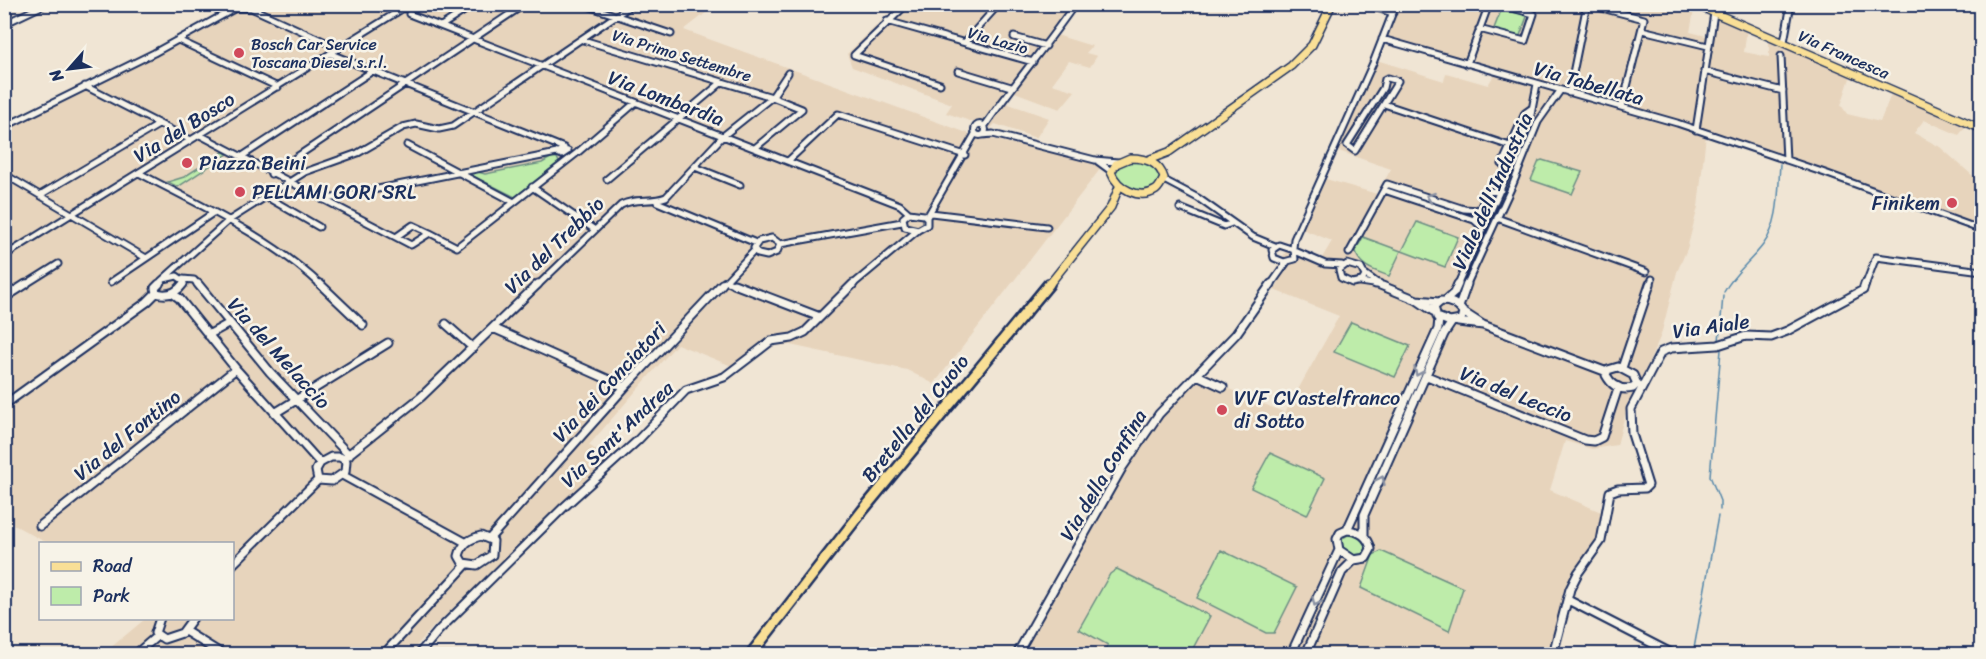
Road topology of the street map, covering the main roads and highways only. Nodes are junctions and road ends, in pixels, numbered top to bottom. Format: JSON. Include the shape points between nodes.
{"nodes":[{"id":1,"x":1332,"y":4,"type":"edge"},
{"id":2,"x":1694,"y":4,"type":"edge"},
{"id":3,"x":1982,"y":129,"type":"edge"},
{"id":4,"x":1169,"y":152,"type":"junction"},
{"id":5,"x":1148,"y":160,"type":"junction"},
{"id":6,"x":1160,"y":167,"type":"junction"},
{"id":7,"x":1119,"y":187,"type":"junction"},
{"id":8,"x":1132,"y":193,"type":"junction"},
{"id":9,"x":1112,"y":207,"type":"junction"},
{"id":10,"x":751,"y":654,"type":"edge"}],
"edges":[{"from":1,"to":4,"type":"main road","via":[[1316,40],[1291,66]]},
{"from":2,"to":3,"type":"main road","name":"Via Francesca"},
{"from":4,"to":5,"type":"main road"},
{"from":4,"to":6,"type":"main road"},
{"from":5,"to":6,"type":"main road"},
{"from":5,"to":7,"type":"main road","via":[[1130,158],[1118,162],[1111,171],[1112,180]]},
{"from":6,"to":8,"type":"main road","name":"Bretella del Cuoio","via":[[1162,183],[1150,192]]},
{"from":7,"to":8,"type":"main road"},
{"from":7,"to":9,"type":"main road","name":"Bretella del Cuoio"},
{"from":8,"to":9,"type":"main road","name":"Bretella del Cuoio"},
{"from":9,"to":10,"type":"main road","name":"Bretella del Cuoio","via":[[863,510]]}]}
